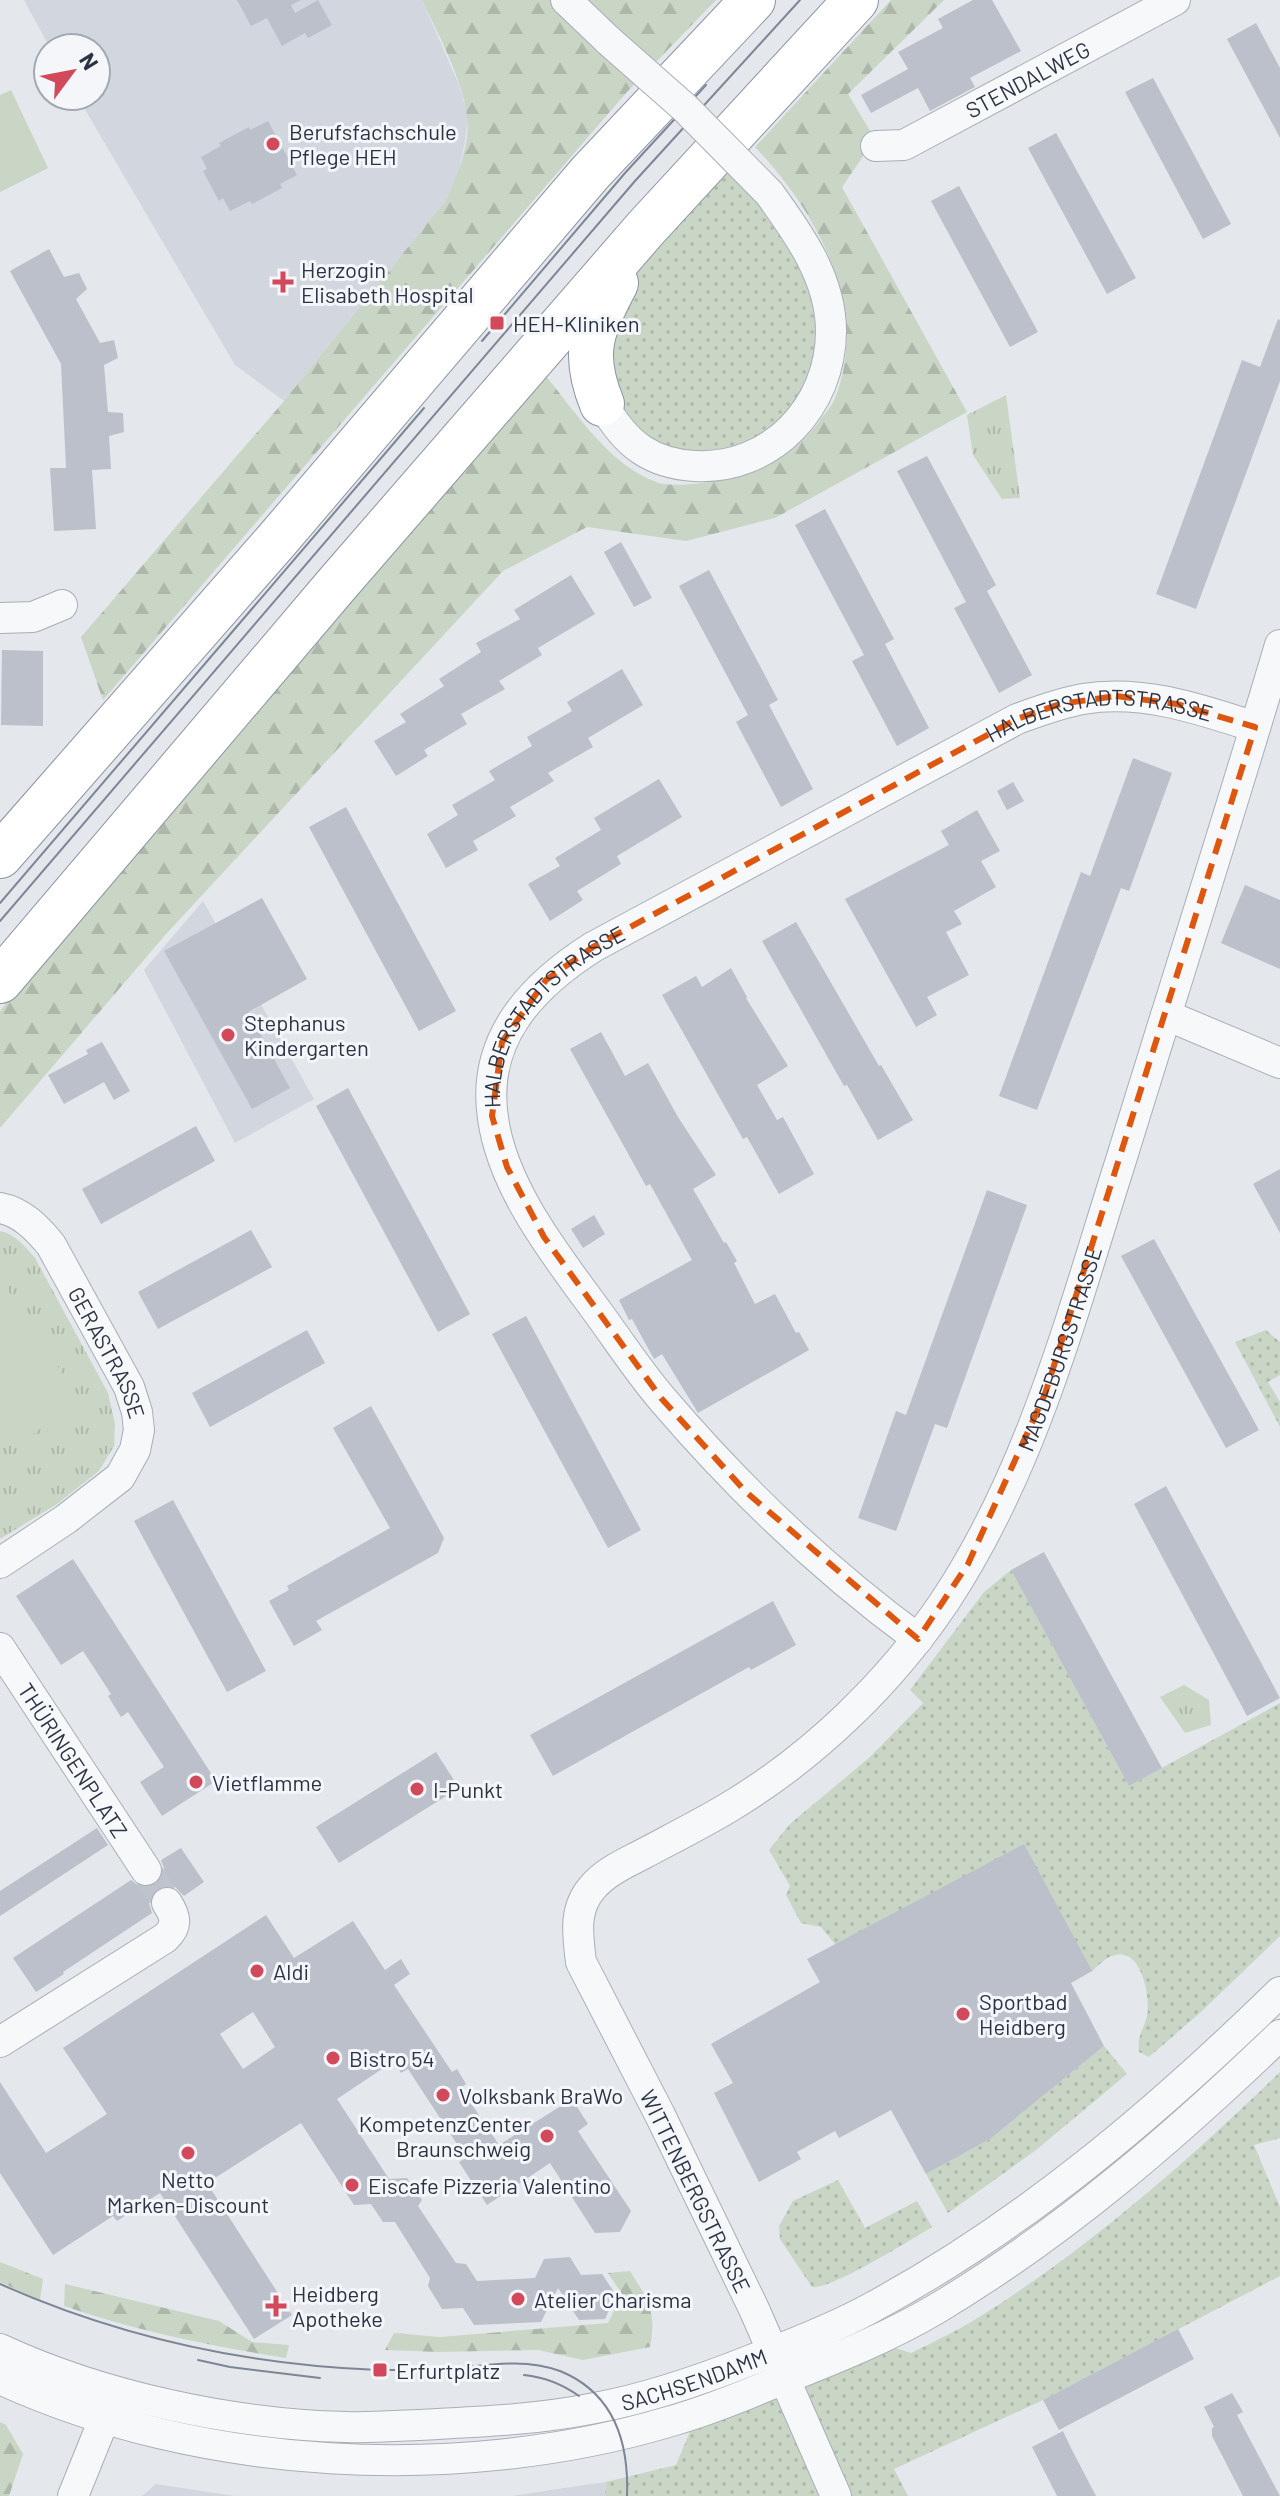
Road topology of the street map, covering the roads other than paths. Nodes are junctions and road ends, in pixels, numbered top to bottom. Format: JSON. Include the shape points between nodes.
{"nodes":[{"id":1,"x":566,"y":0,"type":"edge"},
{"id":2,"x":753,"y":0,"type":"edge"},
{"id":3,"x":856,"y":0,"type":"edge"},
{"id":4,"x":1175,"y":0,"type":"edge"},
{"id":5,"x":876,"y":146,"type":"dead end"},
{"id":6,"x":646,"y":228,"type":"junction"},
{"id":7,"x":602,"y":404,"type":"joint"},
{"id":8,"x":62,"y":605,"type":"dead end"},
{"id":9,"x":0,"y":618,"type":"edge"},
{"id":10,"x":1280,"y":645,"type":"edge"},
{"id":11,"x":1255,"y":727,"type":"junction"},
{"id":12,"x":0,"y":856,"type":"edge"},
{"id":13,"x":0,"y":981,"type":"edge"},
{"id":14,"x":1166,"y":1015,"type":"junction"},
{"id":15,"x":1280,"y":1063,"type":"edge"},
{"id":16,"x":0,"y":1208,"type":"edge"},
{"id":17,"x":0,"y":1563,"type":"edge"},
{"id":18,"x":918,"y":1639,"type":"junction"},
{"id":19,"x":0,"y":1648,"type":"edge"},
{"id":20,"x":146,"y":1870,"type":"tunnel mouth"},
{"id":21,"x":593,"y":1886,"type":"joint"},
{"id":22,"x":167,"y":1903,"type":"tunnel mouth"},
{"id":23,"x":1280,"y":1992,"type":"edge"},
{"id":24,"x":1280,"y":2035,"type":"edge"},
{"id":25,"x":1,"y":2042,"type":"edge"},
{"id":26,"x":0,"y":2349,"type":"edge"},
{"id":27,"x":779,"y":2366,"type":"junction"},
{"id":28,"x":0,"y":2379,"type":"edge"},
{"id":29,"x":110,"y":2404,"type":"junction"},
{"id":30,"x":73,"y":2496,"type":"edge"},
{"id":31,"x":836,"y":2496,"type":"edge"}],
"edges":[{"from":1,"to":7,"type":"street","bridge":true,"via":[[769,193],[806,247],[819,276],[831,330],[816,396],[805,414],[771,447],[744,460],[725,466],[681,465],[643,450]]},
{"from":2,"to":12,"type":"highway","via":[[590,173]]},
{"from":3,"to":6,"type":"highway"},
{"from":4,"to":5,"type":"street","name":"STENDALWEG","via":[[904,145]]},
{"from":6,"to":7,"type":"highway","via":[[592,339],[592,380]]},
{"from":6,"to":13,"type":"highway"},
{"from":8,"to":9,"type":"street","via":[[33,617]]},
{"from":10,"to":11,"type":"street","name":"MAGDEBURGSTRASSE"},
{"from":11,"to":14,"type":"street","name":"MAGDEBURGSTRASSE"},
{"from":11,"to":18,"type":"street","name":"HALBERSTADTSTRASSE","via":[[1177,704],[1116,696],[1060,704],[1017,719],[593,947],[546,980],[502,1042],[494,1070],[492,1116],[507,1167],[544,1237],[661,1398],[746,1492],[841,1579]]},
{"from":14,"to":15,"type":"street"},
{"from":14,"to":18,"type":"street","name":"MAGDEBURGSTRASSE","via":[[1061,1349],[1022,1451],[968,1564]]},
{"from":16,"to":17,"type":"street","name":"GERASTRASSE","via":[[24,1218],[51,1245],[129,1387],[139,1430],[120,1477]]},
{"from":18,"to":21,"type":"street","name":"MAGDEBURGSTRASSE","via":[[795,1763]]},
{"from":19,"to":20,"type":"street","name":"THÜRINGENPLATZ"},
{"from":21,"to":27,"type":"street","name":"WITTENBERGSTRASSE","via":[[579,1907],[581,1962]]},
{"from":22,"to":25,"type":"street","via":[[175,1924],[165,1938]]},
{"from":23,"to":27,"type":"street","name":"SACHSENDAMM","via":[[1187,2080],[1059,2187]]},
{"from":24,"to":27,"type":"street","name":"SACHSENDAMM","via":[[1149,2155],[1035,2244],[882,2339]]},
{"from":26,"to":29,"type":"street","name":"SACHSENDAMM"},
{"from":27,"to":29,"type":"street","name":"SACHSENDAMM","via":[[710,2409],[665,2423],[561,2447],[469,2457],[340,2460],[273,2454],[174,2435]]},
{"from":27,"to":31,"type":"street","name":"WITTENBERGSTRASSE"},
{"from":28,"to":29,"type":"street","name":"SACHSENDAMM","via":[[27,2392]]},
{"from":29,"to":30,"type":"street"}]}
